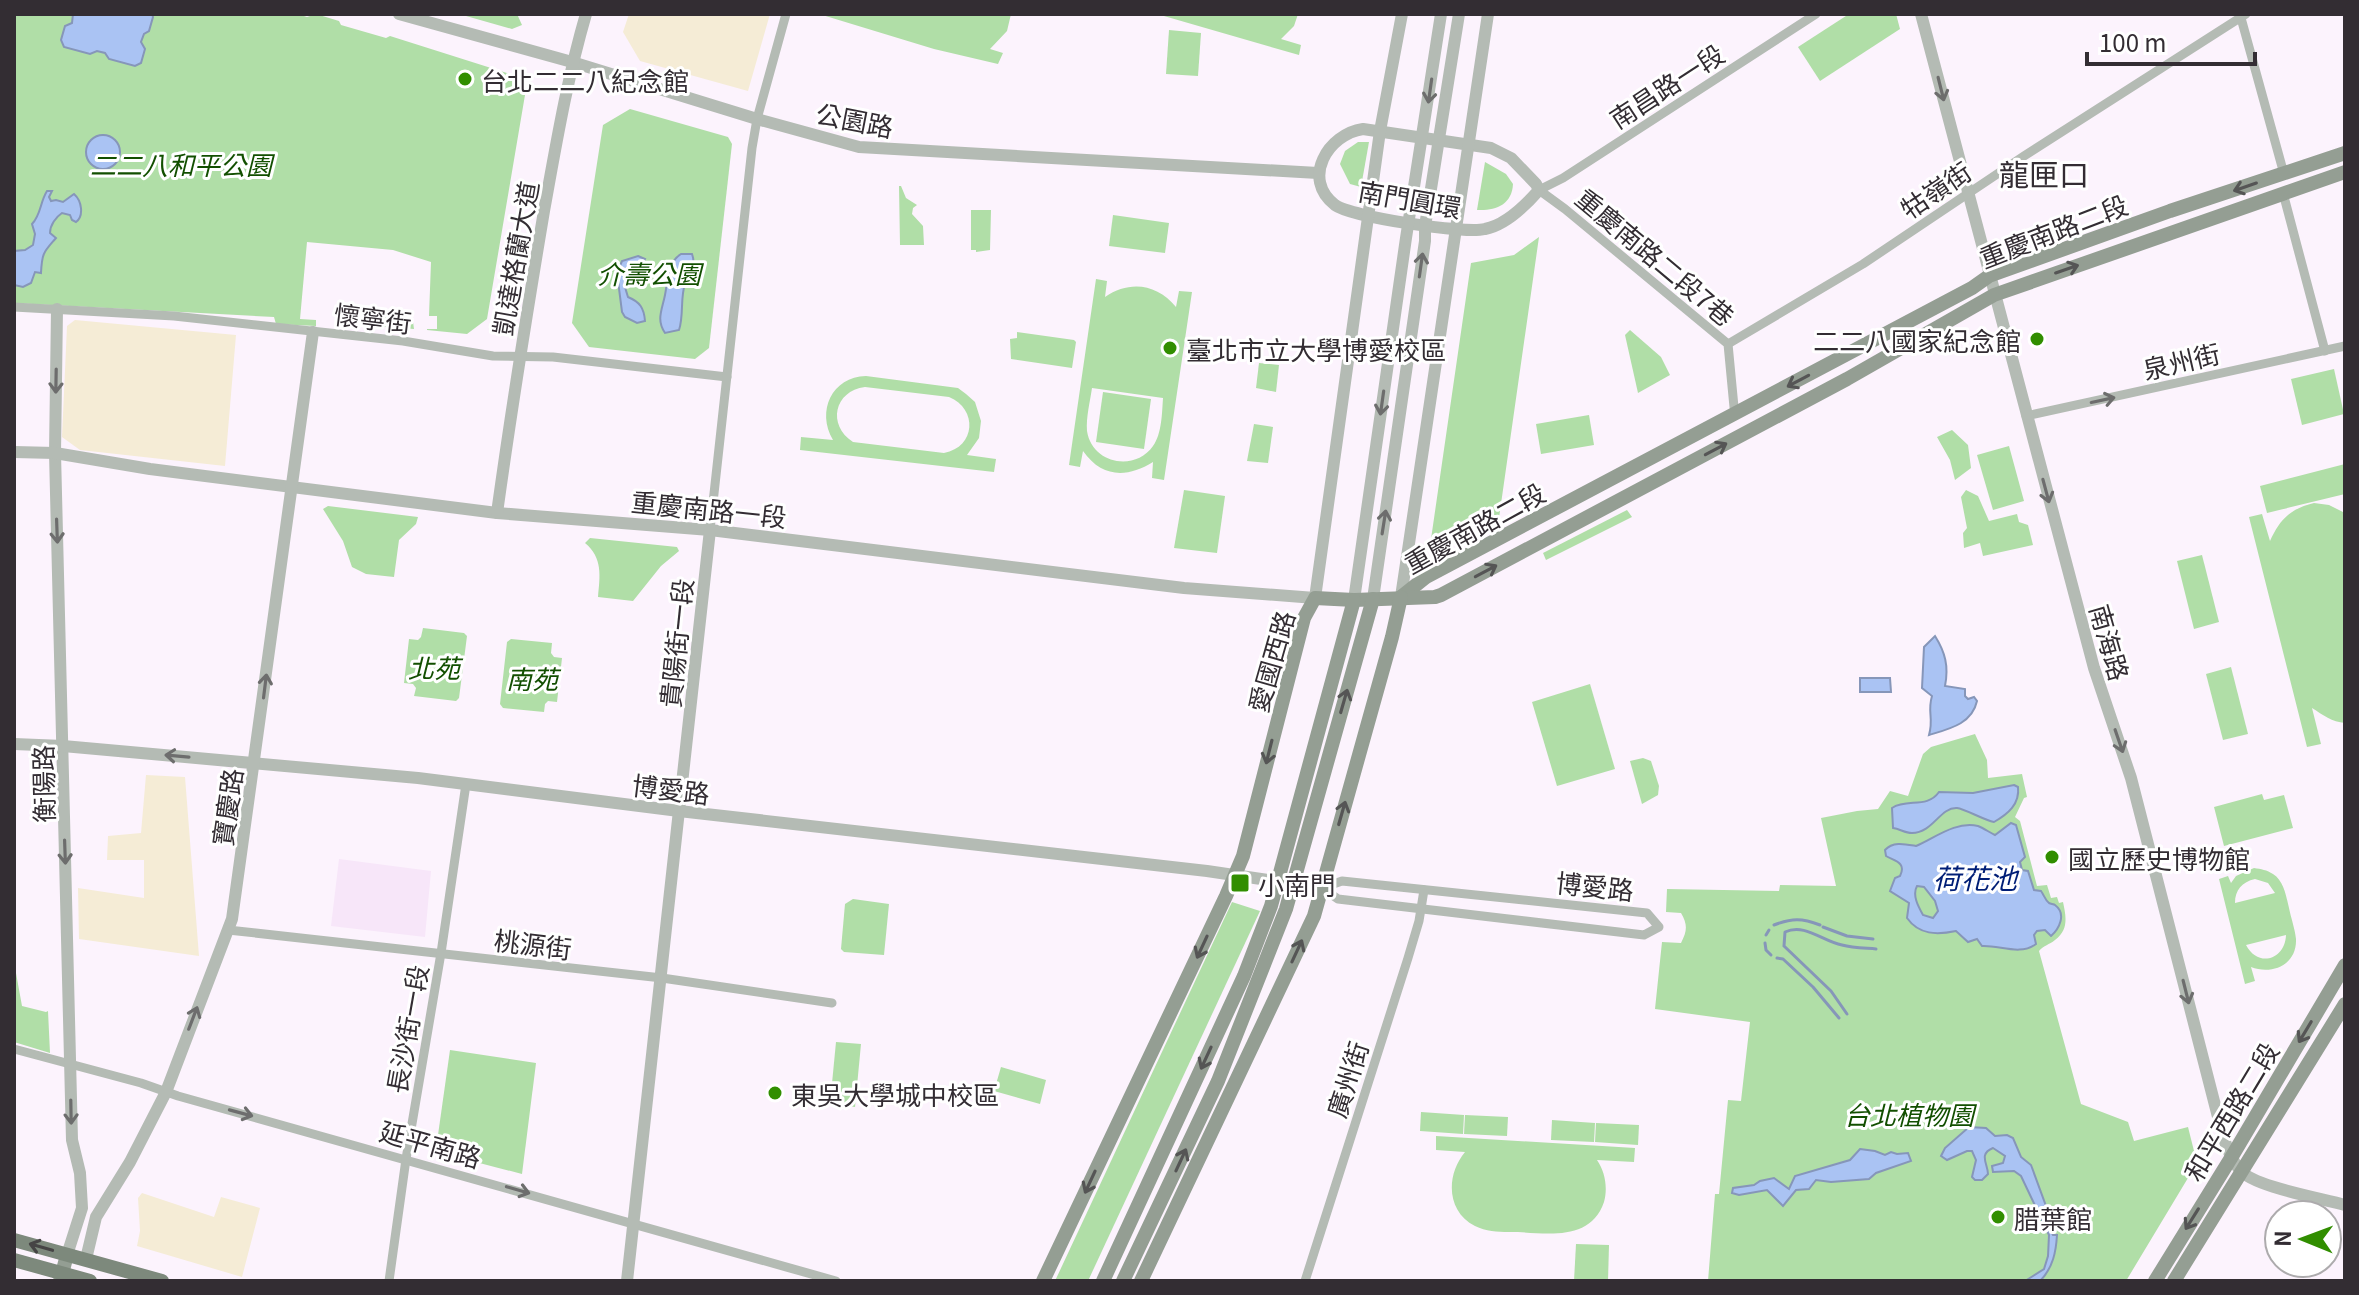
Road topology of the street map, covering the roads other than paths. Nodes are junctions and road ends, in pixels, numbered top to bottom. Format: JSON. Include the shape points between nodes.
{"nodes":[{"id":1,"x":399,"y":14,"type":"edge"},
{"id":2,"x":586,"y":14,"type":"edge"},
{"id":3,"x":786,"y":14,"type":"edge"},
{"id":4,"x":1402,"y":14,"type":"edge"},
{"id":5,"x":1441,"y":14,"type":"edge"},
{"id":6,"x":1459,"y":14,"type":"edge"},
{"id":7,"x":1488,"y":14,"type":"edge"},
{"id":8,"x":1816,"y":14,"type":"edge"},
{"id":9,"x":1921,"y":14,"type":"edge"},
{"id":10,"x":2243,"y":16,"type":"edge"},
{"id":11,"x":572,"y":62,"type":"junction"},
{"id":12,"x":757,"y":119,"type":"junction"},
{"id":13,"x":1380,"y":131,"type":"junction"},
{"id":14,"x":1423,"y":138,"type":"junction"},
{"id":15,"x":1439,"y":140,"type":"junction"},
{"id":16,"x":1469,"y":144,"type":"junction"},
{"id":17,"x":2345,"y":153,"type":"edge"},
{"id":18,"x":2345,"y":172,"type":"edge"},
{"id":19,"x":1318,"y":173,"type":"junction"},
{"id":20,"x":2284,"y":174,"type":"junction"},
{"id":21,"x":1539,"y":190,"type":"junction"},
{"id":22,"x":1968,"y":193,"type":"junction"},
{"id":23,"x":2283,"y":193,"type":"junction"},
{"id":24,"x":1369,"y":216,"type":"junction"},
{"id":25,"x":1410,"y":222,"type":"junction"},
{"id":26,"x":1425,"y":226,"type":"junction"},
{"id":27,"x":1455,"y":229,"type":"junction"},
{"id":28,"x":1989,"y":276,"type":"junction"},
{"id":29,"x":1994,"y":295,"type":"junction"},
{"id":30,"x":14,"y":307,"type":"edge"},
{"id":31,"x":57,"y":309,"type":"junction"},
{"id":32,"x":313,"y":332,"type":"junction"},
{"id":33,"x":1728,"y":344,"type":"junction"},
{"id":34,"x":2345,"y":346,"type":"edge"},
{"id":35,"x":2325,"y":351,"type":"junction"},
{"id":36,"x":518,"y":357,"type":"junction"},
{"id":37,"x":727,"y":377,"type":"junction"},
{"id":38,"x":1737,"y":413,"type":"junction"},
{"id":39,"x":2026,"y":416,"type":"junction"},
{"id":40,"x":14,"y":452,"type":"edge"},
{"id":41,"x":55,"y":453,"type":"junction"},
{"id":42,"x":291,"y":486,"type":"junction"},
{"id":43,"x":497,"y":513,"type":"junction"},
{"id":44,"x":710,"y":530,"type":"junction"},
{"id":45,"x":1401,"y":597,"type":"junction"},
{"id":46,"x":1315,"y":598,"type":"junction"},
{"id":47,"x":1373,"y":599,"type":"junction"},
{"id":48,"x":1354,"y":600,"type":"junction"},
{"id":49,"x":14,"y":744,"type":"edge"},
{"id":50,"x":62,"y":746,"type":"junction"},
{"id":51,"x":255,"y":763,"type":"junction"},
{"id":52,"x":466,"y":784,"type":"junction"},
{"id":53,"x":679,"y":811,"type":"junction"},
{"id":54,"x":1234,"y":876,"type":"junction"},
{"id":55,"x":1278,"y":882,"type":"junction"},
{"id":56,"x":1293,"y":885,"type":"junction"},
{"id":57,"x":1322,"y":888,"type":"junction"},
{"id":58,"x":1424,"y":890,"type":"junction"},
{"id":59,"x":1421,"y":908,"type":"junction"},
{"id":60,"x":228,"y":930,"type":"junction"},
{"id":61,"x":441,"y":953,"type":"junction"},
{"id":62,"x":2345,"y":965,"type":"edge"},
{"id":63,"x":662,"y":978,"type":"junction"},
{"id":64,"x":832,"y":1003,"type":"dead end"},
{"id":65,"x":2345,"y":1004,"type":"edge"},
{"id":66,"x":14,"y":1049,"type":"edge"},
{"id":67,"x":70,"y":1065,"type":"junction"},
{"id":68,"x":166,"y":1092,"type":"junction"},
{"id":69,"x":2231,"y":1158,"type":"junction"},
{"id":70,"x":406,"y":1159,"type":"junction"},
{"id":71,"x":2242,"y":1173,"type":"junction"},
{"id":72,"x":2345,"y":1205,"type":"edge"},
{"id":73,"x":632,"y":1225,"type":"junction"},
{"id":74,"x":14,"y":1240,"type":"edge"},
{"id":75,"x":67,"y":1255,"type":"junction"},
{"id":76,"x":86,"y":1259,"type":"junction"},
{"id":77,"x":14,"y":1260,"type":"edge"},
{"id":78,"x":61,"y":1277,"type":"edge"},
{"id":79,"x":83,"y":1280,"type":"edge"},
{"id":80,"x":162,"y":1281,"type":"edge"},
{"id":81,"x":389,"y":1281,"type":"edge"},
{"id":82,"x":627,"y":1281,"type":"edge"},
{"id":83,"x":836,"y":1281,"type":"edge"},
{"id":84,"x":1043,"y":1281,"type":"edge"},
{"id":85,"x":1103,"y":1281,"type":"edge"},
{"id":86,"x":1123,"y":1281,"type":"edge"},
{"id":87,"x":1141,"y":1281,"type":"edge"},
{"id":88,"x":1305,"y":1281,"type":"edge"},
{"id":89,"x":2155,"y":1281,"type":"edge"},
{"id":90,"x":2174,"y":1281,"type":"edge"}],
"edges":[{"from":1,"to":11,"type":"street","name":"公園路"},
{"from":2,"to":11,"type":"street","name":"凱達格蘭大道"},
{"from":3,"to":12,"type":"street","name":"貴陽街一段"},
{"from":4,"to":13,"type":"street","name":"愛國西路"},
{"from":5,"to":14,"type":"street","one_way":true},
{"from":6,"to":15,"type":"street"},
{"from":7,"to":16,"type":"street"},
{"from":8,"to":21,"type":"street","name":"南昌路一段"},
{"from":9,"to":22,"type":"street","name":"南海路","one_way":true},
{"from":10,"to":20,"type":"street"},
{"from":10,"to":22,"type":"street","name":"牯嶺街"},
{"from":11,"to":12,"type":"street","name":"公園路"},
{"from":11,"to":36,"type":"street","name":"凱達格蘭大道"},
{"from":12,"to":19,"type":"street","name":"公園路","via":[[874,149]]},
{"from":12,"to":37,"type":"street","name":"貴陽街一段"},
{"from":13,"to":14,"type":"street"},
{"from":13,"to":19,"type":"street","via":[[1363,129],[1338,138]]},
{"from":13,"to":24,"type":"street","name":"愛國西路"},
{"from":14,"to":15,"type":"street"},
{"from":14,"to":25,"type":"street"},
{"from":15,"to":16,"type":"street"},
{"from":15,"to":26,"type":"street"},
{"from":16,"to":21,"type":"street","via":[[1511,158]]},
{"from":16,"to":27,"type":"street"},
{"from":17,"to":20,"type":"main road","name":"重慶南路二段"},
{"from":18,"to":23,"type":"main road","name":"重慶南路二段"},
{"from":19,"to":24,"type":"street","name":"南門圓環","via":[[1338,207]]},
{"from":20,"to":28,"type":"main road","name":"重慶南路二段","one_way":true},
{"from":21,"to":27,"type":"street","name":"南門圓環","via":[[1500,224]]},
{"from":21,"to":33,"type":"street","name":"重慶南路二段7巷"},
{"from":22,"to":28,"type":"street","name":"南海路"},
{"from":22,"to":33,"type":"street","name":"牯嶺街","via":[[1863,264]]},
{"from":29,"to":23,"type":"main road","name":"重慶南路二段","one_way":true},
{"from":23,"to":35,"type":"street"},
{"from":24,"to":25,"type":"street","name":"南門圓環"},
{"from":24,"to":46,"type":"street","name":"愛國西路"},
{"from":25,"to":26,"type":"street","name":"南門圓環"},
{"from":25,"to":48,"type":"street","one_way":true},
{"from":26,"to":27,"type":"street","name":"南門圓環"},
{"from":47,"to":26,"type":"street","one_way":true},
{"from":27,"to":45,"type":"street"},
{"from":28,"to":29,"type":"street","name":"南海路"},
{"from":28,"to":38,"type":"main road","name":"重慶南路二段","one_way":true},
{"from":29,"to":39,"type":"street","name":"南海路"},
{"from":45,"to":29,"type":"main road","name":"重慶南路二段","one_way":true,"via":[[1441,595]]},
{"from":30,"to":31,"type":"street","name":"懷寧街"},
{"from":31,"to":32,"type":"street","name":"懷寧街"},
{"from":31,"to":41,"type":"street","name":"衡陽路","one_way":true},
{"from":32,"to":36,"type":"street","name":"懷寧街"},
{"from":32,"to":42,"type":"street","name":"寶慶路"},
{"from":33,"to":38,"type":"street","name":"重慶南路二段7巷"},
{"from":34,"to":35,"type":"street","name":"泉州街"},
{"from":39,"to":35,"type":"street","name":"泉州街","one_way":true},
{"from":36,"to":37,"type":"street","name":"懷寧街"},
{"from":36,"to":43,"type":"street","name":"凱達格蘭大道"},
{"from":37,"to":44,"type":"street","name":"貴陽街一段"},
{"from":38,"to":45,"type":"main road","name":"重慶南路二段","via":[[1426,577]]},
{"from":39,"to":69,"type":"street","name":"南海路","one_way":true,"via":[[2094,668],[2131,778]]},
{"from":40,"to":41,"type":"street","name":"重慶南路一段"},
{"from":41,"to":42,"type":"street","name":"重慶南路一段"},
{"from":41,"to":50,"type":"street","name":"衡陽路","one_way":true},
{"from":42,"to":43,"type":"street","name":"重慶南路一段"},
{"from":51,"to":42,"type":"street","name":"寶慶路","one_way":true},
{"from":43,"to":44,"type":"street","name":"重慶南路一段"},
{"from":44,"to":46,"type":"street","name":"重慶南路一段","via":[[1171,587]]},
{"from":44,"to":53,"type":"street","name":"貴陽街一段"},
{"from":45,"to":47,"type":"main road","name":"重慶南路一段"},
{"from":57,"to":45,"type":"main road","one_way":true},
{"from":46,"to":48,"type":"main road","name":"重慶南路一段"},
{"from":46,"to":54,"type":"main road","name":"愛國西路","one_way":true,"via":[[1304,618]]},
{"from":47,"to":48,"type":"main road","name":"重慶南路一段"},
{"from":56,"to":47,"type":"main road","one_way":true},
{"from":48,"to":55,"type":"main road"},
{"from":49,"to":50,"type":"street","name":"博愛路"},
{"from":51,"to":50,"type":"street","name":"博愛路","one_way":true},
{"from":50,"to":67,"type":"street","name":"衡陽路","one_way":true},
{"from":51,"to":52,"type":"street","name":"博愛路"},
{"from":51,"to":60,"type":"street","name":"寶慶路"},
{"from":52,"to":53,"type":"street","name":"博愛路"},
{"from":52,"to":61,"type":"street","name":"長沙街一段"},
{"from":53,"to":54,"type":"street","name":"博愛路"},
{"from":53,"to":63,"type":"street","name":"貴陽街一段"},
{"from":54,"to":55,"type":"street","name":"博愛路"},
{"from":54,"to":84,"type":"main road","name":"愛國西路","one_way":true},
{"from":55,"to":56,"type":"street","name":"博愛路"},
{"from":55,"to":85,"type":"main road","one_way":true,"via":[[1244,976]]},
{"from":56,"to":57,"type":"street","name":"博愛路"},
{"from":86,"to":56,"type":"main road","one_way":true,"via":[[1218,1081]]},
{"from":57,"to":58,"type":"street","name":"博愛路","via":[[1342,881]]},
{"from":57,"to":59,"type":"street","name":"博愛路","via":[[1338,899]]},
{"from":87,"to":57,"type":"main road","one_way":true,"via":[[1314,916]]},
{"from":58,"to":59,"type":"street","name":"廣州街"},
{"from":58,"to":59,"type":"street","name":"博愛路","via":[[1647,913],[1659,927],[1644,935]]},
{"from":59,"to":88,"type":"street","name":"廣州街"},
{"from":60,"to":61,"type":"street","name":"桃源街"},
{"from":68,"to":60,"type":"street","name":"寶慶路","one_way":true},
{"from":61,"to":63,"type":"street","name":"桃源街"},
{"from":61,"to":70,"type":"street","name":"長沙街一段"},
{"from":62,"to":69,"type":"main road","name":"和平西路二段","one_way":true},
{"from":63,"to":64,"type":"street","name":"桃源街"},
{"from":63,"to":73,"type":"street","name":"貴陽街一段"},
{"from":65,"to":71,"type":"main road","name":"和平西路二段"},
{"from":66,"to":67,"type":"street","name":"延平南路"},
{"from":67,"to":68,"type":"street","name":"延平南路"},
{"from":67,"to":75,"type":"street","name":"衡陽路","one_way":true,"via":[[72,1140],[82,1208]]},
{"from":68,"to":70,"type":"street","name":"延平南路","one_way":true},
{"from":68,"to":76,"type":"street","name":"寶慶路","via":[[96,1217]]},
{"from":69,"to":71,"type":"street","name":"南海路"},
{"from":69,"to":89,"type":"main road","name":"和平西路二段","one_way":true},
{"from":70,"to":73,"type":"street","name":"延平南路","one_way":true},
{"from":70,"to":81,"type":"street","name":"長沙街一段"},
{"from":71,"to":72,"type":"street"},
{"from":71,"to":90,"type":"main road","name":"和平西路二段"},
{"from":73,"to":82,"type":"street","name":"貴陽街一段"},
{"from":73,"to":83,"type":"street","name":"延平南路"},
{"from":75,"to":74,"type":"main road","one_way":true},
{"from":75,"to":76,"type":"main road"},
{"from":75,"to":78,"type":"main road"},
{"from":76,"to":79,"type":"main road"},
{"from":76,"to":80,"type":"main road"},
{"from":77,"to":78,"type":"main road"},
{"from":78,"to":79,"type":"main road"}]}
